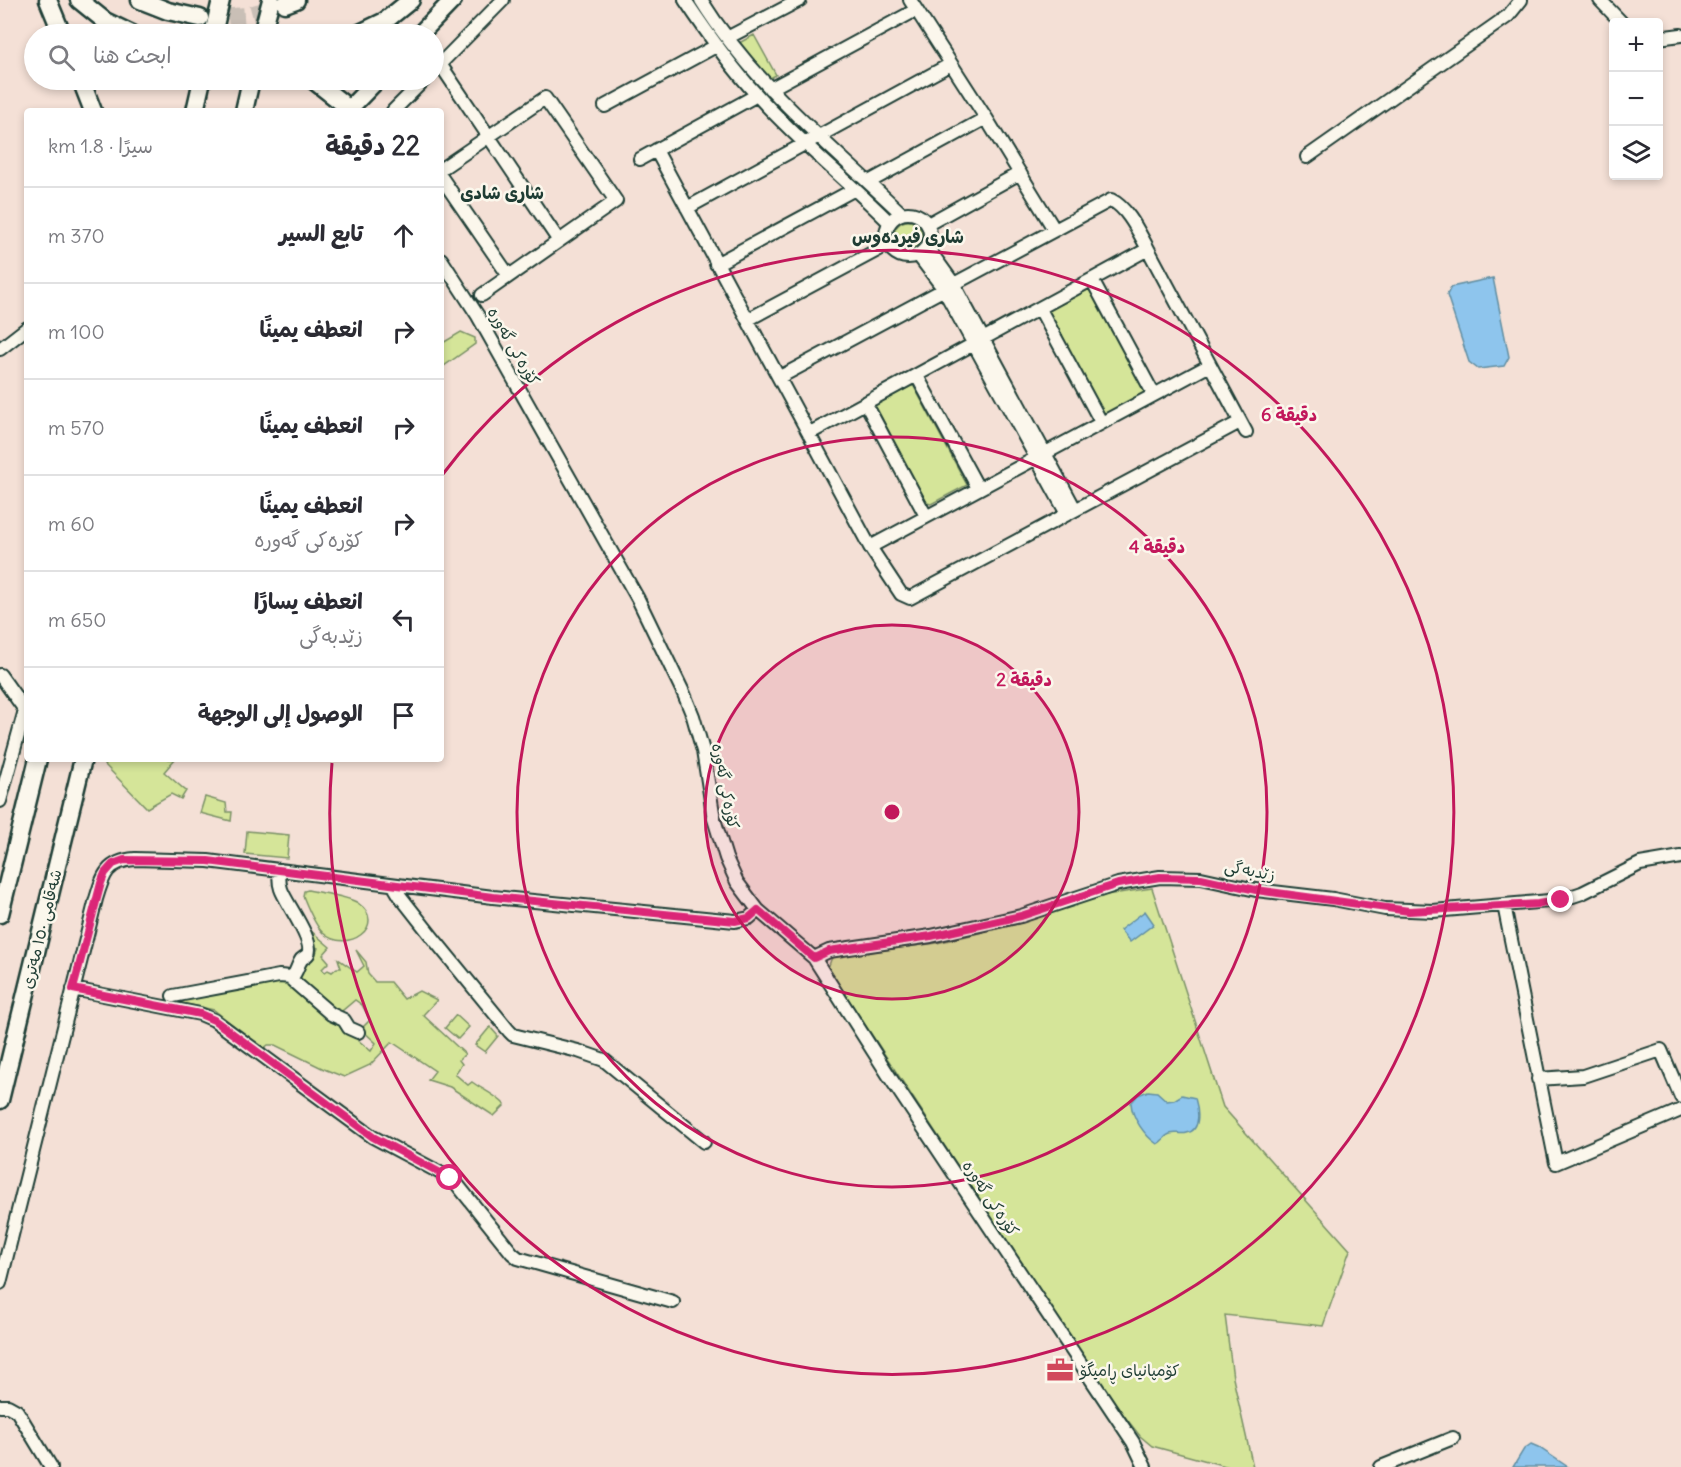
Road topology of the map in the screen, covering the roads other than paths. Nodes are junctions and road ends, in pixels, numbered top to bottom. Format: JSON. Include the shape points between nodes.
{"nodes":[{"id":1,"x":48,"y":0,"type":"edge"},
{"id":2,"x":79,"y":0,"type":"edge"},
{"id":3,"x":140,"y":0,"type":"edge"},
{"id":4,"x":212,"y":0,"type":"edge"},
{"id":5,"x":221,"y":0,"type":"edge"},
{"id":6,"x":411,"y":0,"type":"edge"},
{"id":7,"x":503,"y":0,"type":"edge"},
{"id":8,"x":685,"y":0,"type":"edge"},
{"id":9,"x":700,"y":0,"type":"edge"},
{"id":10,"x":800,"y":0,"type":"edge"},
{"id":11,"x":1521,"y":0,"type":"edge"},
{"id":12,"x":1600,"y":0,"type":"edge"},
{"id":13,"x":284,"y":1,"type":"edge"},
{"id":14,"x":450,"y":2,"type":"edge"},
{"id":15,"x":913,"y":5,"type":"edge"},
{"id":16,"x":200,"y":18,"type":"tunnel mouth"},
{"id":17,"x":1617,"y":18,"type":"edge"},
{"id":18,"x":58,"y":24,"type":"edge"},
{"id":19,"x":111,"y":24,"type":"edge"},
{"id":20,"x":213,"y":24,"type":"edge"},
{"id":21,"x":215,"y":24,"type":"edge"},
{"id":22,"x":269,"y":24,"type":"edge"},
{"id":23,"x":378,"y":24,"type":"edge"},
{"id":24,"x":429,"y":24,"type":"edge"},
{"id":25,"x":1681,"y":35,"type":"edge"},
{"id":26,"x":1663,"y":37,"type":"edge"},
{"id":27,"x":728,"y":38,"type":"junction"},
{"id":28,"x":716,"y":46,"type":"junction"},
{"id":29,"x":444,"y":60,"type":"edge"},
{"id":30,"x":951,"y":64,"type":"junction"},
{"id":31,"x":444,"y":76,"type":"edge"},
{"id":32,"x":770,"y":89,"type":"junction"},
{"id":33,"x":85,"y":90,"type":"edge"},
{"id":34,"x":200,"y":90,"type":"edge"},
{"id":35,"x":249,"y":90,"type":"edge"},
{"id":36,"x":326,"y":90,"type":"edge"},
{"id":37,"x":341,"y":90,"type":"edge"},
{"id":38,"x":366,"y":90,"type":"edge"},
{"id":39,"x":414,"y":90,"type":"edge"},
{"id":40,"x":757,"y":95,"type":"junction"},
{"id":41,"x":348,"y":106,"type":"edge"},
{"id":42,"x":605,"y":106,"type":"dead end"},
{"id":43,"x":92,"y":108,"type":"edge"},
{"id":44,"x":196,"y":108,"type":"edge"},
{"id":45,"x":245,"y":108,"type":"edge"},
{"id":46,"x":396,"y":108,"type":"edge"},
{"id":47,"x":986,"y":118,"type":"junction"},
{"id":48,"x":489,"y":137,"type":"junction"},
{"id":49,"x":818,"y":137,"type":"junction"},
{"id":50,"x":804,"y":144,"type":"junction"},
{"id":51,"x":656,"y":150,"type":"junction"},
{"id":52,"x":1307,"y":157,"type":"dead end"},
{"id":53,"x":640,"y":159,"type":"dead end"},
{"id":54,"x":444,"y":167,"type":"edge"},
{"id":55,"x":1020,"y":173,"type":"junction"},
{"id":56,"x":444,"y":181,"type":"edge"},
{"id":57,"x":869,"y":183,"type":"junction"},
{"id":58,"x":855,"y":189,"type":"junction"},
{"id":59,"x":687,"y":208,"type":"junction"},
{"id":60,"x":900,"y":213,"type":"junction"},
{"id":61,"x":889,"y":222,"type":"junction"},
{"id":62,"x":928,"y":224,"type":"junction"},
{"id":63,"x":1054,"y":230,"type":"junction"},
{"id":64,"x":559,"y":241,"type":"junction"},
{"id":65,"x":887,"y":244,"type":"junction"},
{"id":66,"x":1148,"y":249,"type":"junction"},
{"id":67,"x":922,"y":251,"type":"junction"},
{"id":68,"x":444,"y":264,"type":"edge"},
{"id":69,"x":716,"y":264,"type":"junction"},
{"id":70,"x":509,"y":276,"type":"junction"},
{"id":71,"x":1092,"y":280,"type":"junction"},
{"id":72,"x":948,"y":286,"type":"junction"},
{"id":73,"x":482,"y":295,"type":"dead end"},
{"id":74,"x":1040,"y":309,"type":"junction"},
{"id":75,"x":749,"y":319,"type":"junction"},
{"id":76,"x":24,"y":330,"type":"edge"},
{"id":77,"x":979,"y":342,"type":"junction"},
{"id":78,"x":0,"y":349,"type":"edge"},
{"id":79,"x":1209,"y":364,"type":"junction"},
{"id":80,"x":917,"y":376,"type":"junction"},
{"id":81,"x":780,"y":377,"type":"junction"},
{"id":82,"x":1154,"y":395,"type":"junction"},
{"id":83,"x":866,"y":404,"type":"junction"},
{"id":84,"x":1101,"y":422,"type":"junction"},
{"id":85,"x":810,"y":433,"type":"junction"},
{"id":86,"x":1040,"y":454,"type":"junction"},
{"id":87,"x":978,"y":488,"type":"junction"},
{"id":88,"x":1071,"y":511,"type":"junction"},
{"id":89,"x":926,"y":516,"type":"junction"},
{"id":90,"x":870,"y":547,"type":"junction"},
{"id":91,"x":0,"y":675,"type":"edge"},
{"id":92,"x":24,"y":709,"type":"edge"},
{"id":93,"x":24,"y":714,"type":"edge"},
{"id":94,"x":37,"y":762,"type":"edge"},
{"id":95,"x":82,"y":762,"type":"edge"},
{"id":96,"x":0,"y":801,"type":"edge"},
{"id":97,"x":1681,"y":857,"type":"edge"},
{"id":98,"x":280,"y":870,"type":"junction"},
{"id":99,"x":394,"y":886,"type":"junction"},
{"id":100,"x":1504,"y":905,"type":"junction"},
{"id":101,"x":758,"y":910,"type":"junction"},
{"id":102,"x":0,"y":914,"type":"edge"},
{"id":103,"x":814,"y":958,"type":"junction"},
{"id":104,"x":292,"y":976,"type":"junction"},
{"id":105,"x":73,"y":989,"type":"junction"},
{"id":106,"x":173,"y":996,"type":"dead end"},
{"id":107,"x":358,"y":1032,"type":"dead end"},
{"id":108,"x":1538,"y":1079,"type":"junction"},
{"id":109,"x":1681,"y":1098,"type":"edge"},
{"id":110,"x":0,"y":1100,"type":"edge"},
{"id":111,"x":1681,"y":1110,"type":"edge"},
{"id":112,"x":705,"y":1142,"type":"dead end"},
{"id":113,"x":0,"y":1283,"type":"edge"},
{"id":114,"x":673,"y":1302,"type":"dead end"},
{"id":115,"x":0,"y":1406,"type":"edge"},
{"id":116,"x":1453,"y":1438,"type":"dead end"},
{"id":117,"x":51,"y":1467,"type":"edge"},
{"id":118,"x":1145,"y":1467,"type":"edge"},
{"id":119,"x":1381,"y":1467,"type":"edge"}],
"edges":[{"from":1,"to":18,"type":"highway"},
{"from":2,"to":19,"type":"highway"},
{"from":3,"to":16,"type":"highway"},
{"from":4,"to":20,"type":"highway"},
{"from":5,"to":21,"type":"highway"},
{"from":6,"to":23,"type":"highway"},
{"from":7,"to":29,"type":"street"},
{"from":8,"to":28,"type":"street"},
{"from":9,"to":27,"type":"street"},
{"from":10,"to":27,"type":"street"},
{"from":11,"to":52,"type":"street","via":[[1508,16]]},
{"from":12,"to":17,"type":"street"},
{"from":13,"to":22,"type":"highway"},
{"from":14,"to":24,"type":"highway"},
{"from":15,"to":30,"type":"street"},
{"from":15,"to":32,"type":"street"},
{"from":25,"to":26,"type":"street"},
{"from":27,"to":32,"type":"street"},
{"from":28,"to":40,"type":"street"},
{"from":28,"to":42,"type":"street"},
{"from":30,"to":47,"type":"street"},
{"from":30,"to":49,"type":"street"},
{"from":31,"to":48,"type":"street"},
{"from":32,"to":49,"type":"street"},
{"from":33,"to":43,"type":"highway"},
{"from":34,"to":44,"type":"highway"},
{"from":35,"to":45,"type":"highway"},
{"from":36,"to":41,"type":"highway"},
{"from":37,"to":41,"type":"highway"},
{"from":38,"to":41,"type":"highway"},
{"from":39,"to":46,"type":"street"},
{"from":40,"to":50,"type":"street"},
{"from":40,"to":51,"type":"street"},
{"from":47,"to":55,"type":"street"},
{"from":47,"to":57,"type":"street"},
{"from":48,"to":54,"type":"street"},
{"from":48,"to":64,"type":"street"},
{"from":48,"to":64,"type":"street","via":[[545,98],[616,201]]},
{"from":49,"to":50,"type":"street"},
{"from":49,"to":57,"type":"street"},
{"from":50,"to":58,"type":"street"},
{"from":50,"to":59,"type":"street"},
{"from":51,"to":53,"type":"street"},
{"from":51,"to":59,"type":"street"},
{"from":55,"to":62,"type":"street"},
{"from":55,"to":63,"type":"street"},
{"from":56,"to":70,"type":"street"},
{"from":57,"to":60,"type":"street"},
{"from":58,"to":61,"type":"street"},
{"from":58,"to":69,"type":"street"},
{"from":59,"to":69,"type":"street"},
{"from":60,"to":61,"type":"street"},
{"from":60,"to":62,"type":"street","via":[[917,214]]},
{"from":61,"to":65,"type":"street","via":[[885,232]]},
{"from":62,"to":67,"type":"street","via":[[930,239]]},
{"from":63,"to":66,"type":"street","via":[[1111,200],[1118,203]]},
{"from":63,"to":72,"type":"street"},
{"from":64,"to":70,"type":"street"},
{"from":65,"to":67,"type":"street","via":[[901,256]]},
{"from":65,"to":75,"type":"street"},
{"from":66,"to":71,"type":"street"},
{"from":66,"to":79,"type":"street"},
{"from":67,"to":72,"type":"street"},
{"from":68,"to":101,"type":"street","name":"کۆرەکی گەورە","via":[[478,316],[638,599],[693,716],[726,858],[737,882]]},
{"from":69,"to":75,"type":"street"},
{"from":70,"to":73,"type":"street"},
{"from":71,"to":74,"type":"street"},
{"from":71,"to":82,"type":"street"},
{"from":72,"to":77,"type":"street"},
{"from":72,"to":81,"type":"street"},
{"from":74,"to":77,"type":"street"},
{"from":74,"to":84,"type":"street"},
{"from":75,"to":81,"type":"street"},
{"from":76,"to":78,"type":"street"},
{"from":77,"to":80,"type":"street"},
{"from":77,"to":86,"type":"street"},
{"from":79,"to":82,"type":"street"},
{"from":79,"to":88,"type":"street","via":[[1243,427]]},
{"from":80,"to":83,"type":"street"},
{"from":80,"to":87,"type":"street"},
{"from":81,"to":85,"type":"street"},
{"from":82,"to":84,"type":"street"},
{"from":83,"to":85,"type":"street"},
{"from":83,"to":89,"type":"street"},
{"from":84,"to":86,"type":"street"},
{"from":85,"to":90,"type":"street"},
{"from":86,"to":87,"type":"street"},
{"from":86,"to":88,"type":"street"},
{"from":87,"to":89,"type":"street"},
{"from":88,"to":90,"type":"street","via":[[910,598],[901,594]]},
{"from":89,"to":90,"type":"street"},
{"from":91,"to":92,"type":"street"},
{"from":93,"to":96,"type":"street"},
{"from":94,"to":102,"type":"highway"},
{"from":95,"to":110,"type":"highway","name":"شەقامی ١٥٠ مەتری"},
{"from":97,"to":100,"type":"street","name":"زێدبەگی","via":[[1633,867],[1561,900]]},
{"from":98,"to":99,"type":"street"},
{"from":98,"to":104,"type":"street","via":[[281,890],[308,941],[307,955]]},
{"from":98,"to":105,"type":"street","via":[[198,861],[135,859],[113,864],[98,891]]},
{"from":99,"to":101,"type":"street","via":[[735,921],[749,918]]},
{"from":99,"to":112,"type":"street","via":[[513,1035],[604,1060]]},
{"from":100,"to":103,"type":"street","name":"زێدبەگی","via":[[1397,910],[1201,878],[1160,877],[1118,884],[1021,916],[931,936],[829,951]]},
{"from":100,"to":108,"type":"street"},
{"from":101,"to":103,"type":"street","name":"کۆرەکی گەورە"},
{"from":103,"to":118,"type":"street","name":"کۆرەکی گەورە"},
{"from":104,"to":106,"type":"street"},
{"from":104,"to":107,"type":"street","via":[[331,1014]]},
{"from":105,"to":113,"type":"street"},
{"from":105,"to":114,"type":"street","via":[[214,1020],[373,1137],[450,1178],[518,1258]]},
{"from":108,"to":109,"type":"street","via":[[1583,1076],[1661,1050]]},
{"from":108,"to":111,"type":"street","via":[[1556,1163]]},
{"from":115,"to":117,"type":"street","via":[[16,1411]]},
{"from":116,"to":119,"type":"street"}]}
